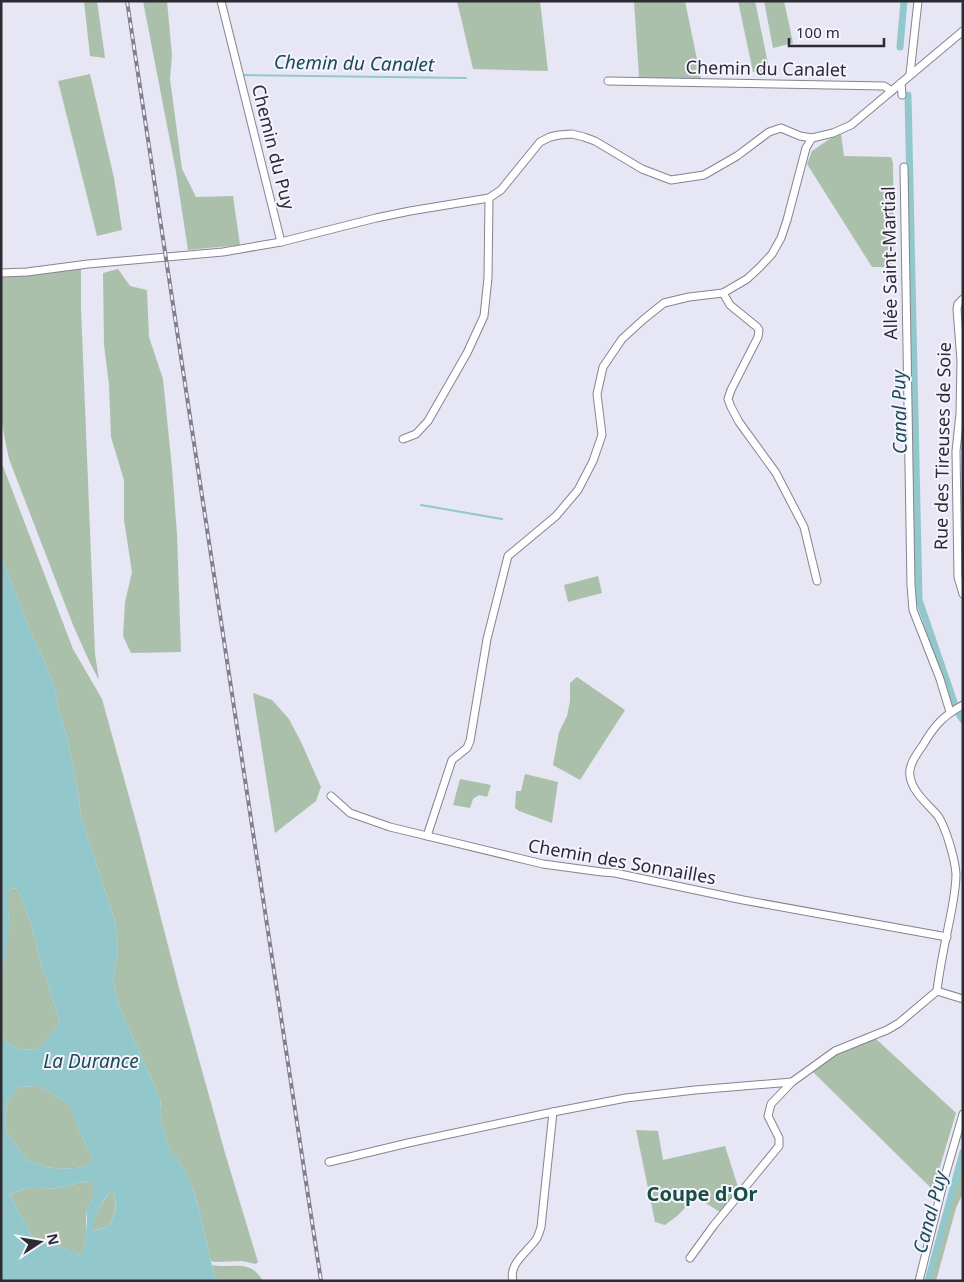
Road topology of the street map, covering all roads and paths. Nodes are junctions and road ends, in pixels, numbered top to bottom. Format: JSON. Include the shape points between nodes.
{"nodes":[{"id":1,"x":221,"y":1,"type":"edge"},
{"id":2,"x":918,"y":1,"type":"edge"},
{"id":3,"x":963,"y":31,"type":"edge"},
{"id":4,"x":910,"y":74,"type":"junction"},
{"id":5,"x":608,"y":81,"type":"dead end"},
{"id":6,"x":901,"y":83,"type":"junction"},
{"id":7,"x":892,"y":91,"type":"junction"},
{"id":8,"x":902,"y":95,"type":"dead end"},
{"id":9,"x":812,"y":138,"type":"junction"},
{"id":10,"x":904,"y":167,"type":"dead end"},
{"id":11,"x":489,"y":198,"type":"junction"},
{"id":12,"x":281,"y":242,"type":"junction"},
{"id":13,"x":1,"y":273,"type":"edge"},
{"id":14,"x":723,"y":293,"type":"junction"},
{"id":15,"x":963,"y":299,"type":"edge"},
{"id":16,"x":403,"y":439,"type":"dead end"},
{"id":17,"x":959,"y":452,"type":"edge"},
{"id":18,"x":960,"y":546,"type":"edge"},
{"id":19,"x":816,"y":581,"type":"dead end"},
{"id":20,"x":963,"y":594,"type":"edge"},
{"id":21,"x":957,"y":708,"type":"edge"},
{"id":22,"x":331,"y":796,"type":"dead end"},
{"id":23,"x":427,"y":836,"type":"junction"},
{"id":24,"x":947,"y":937,"type":"junction"},
{"id":25,"x":937,"y":990,"type":"junction"},
{"id":26,"x":963,"y":999,"type":"edge"},
{"id":27,"x":792,"y":1082,"type":"junction"},
{"id":28,"x":552,"y":1112,"type":"junction"},
{"id":29,"x":963,"y":1114,"type":"edge"},
{"id":30,"x":329,"y":1162,"type":"dead end"},
{"id":31,"x":690,"y":1258,"type":"dead end"},
{"id":32,"x":513,"y":1281,"type":"edge"},
{"id":33,"x":919,"y":1281,"type":"edge"}],
"edges":[{"from":1,"to":12,"type":"street","name":"Chemin du Puy"},
{"from":2,"to":4,"type":"street"},
{"from":3,"to":4,"type":"street"},
{"from":4,"to":6,"type":"street"},
{"from":5,"to":7,"type":"street","name":"Chemin du Canalet","via":[[884,86]]},
{"from":6,"to":7,"type":"street"},
{"from":6,"to":8,"type":"street"},
{"from":7,"to":9,"type":"street","via":[[851,125]]},
{"from":9,"to":11,"type":"street","via":[[781,128],[769,132],[704,175],[671,180],[642,169],[590,139],[572,134],[559,135],[540,142],[501,190]]},
{"from":9,"to":14,"type":"street","via":[[806,148],[781,238],[772,254],[747,279]]},
{"from":10,"to":21,"type":"street","name":"Allée Saint-Martial","via":[[913,610],[940,679]]},
{"from":11,"to":12,"type":"street","via":[[376,218]]},
{"from":11,"to":16,"type":"street","via":[[484,316],[428,421],[416,434]]},
{"from":12,"to":13,"type":"street","via":[[223,252]]},
{"from":14,"to":19,"type":"street","via":[[730,305],[759,330],[728,399],[739,422],[776,473],[804,527]]},
{"from":14,"to":23,"type":"street","via":[[664,303],[622,339],[603,367],[597,394],[602,435],[596,455],[578,490],[556,516],[508,556],[487,639],[470,741],[467,748],[452,760]]},
{"from":15,"to":17,"type":"street","name":"Rue des Tireuses de Soie","via":[[957,309],[961,361]]},
{"from":17,"to":18,"type":"street","name":"Rue des Tireuses de Soie"},
{"from":18,"to":20,"type":"street","name":"Rue des Tireuses de Soie","via":[[958,577]]},
{"from":21,"to":24,"type":"street","via":[[941,719],[924,742],[909,774],[912,786],[939,818],[949,842],[956,873]]},
{"from":22,"to":23,"type":"street","name":"Chemin des Sonnailles","via":[[358,817]]},
{"from":23,"to":24,"type":"street","name":"Chemin des Sonnailles","via":[[543,864],[615,873]]},
{"from":24,"to":25,"type":"street"},
{"from":25,"to":26,"type":"street"},
{"from":25,"to":27,"type":"street","via":[[899,1023],[835,1051]]},
{"from":27,"to":28,"type":"street","via":[[626,1098]]},
{"from":27,"to":31,"type":"street","via":[[771,1104],[768,1116],[780,1138],[779,1146]]},
{"from":28,"to":30,"type":"street"},
{"from":28,"to":32,"type":"street","via":[[541,1227],[538,1236],[514,1265]]},
{"from":29,"to":33,"type":"street"}]}
